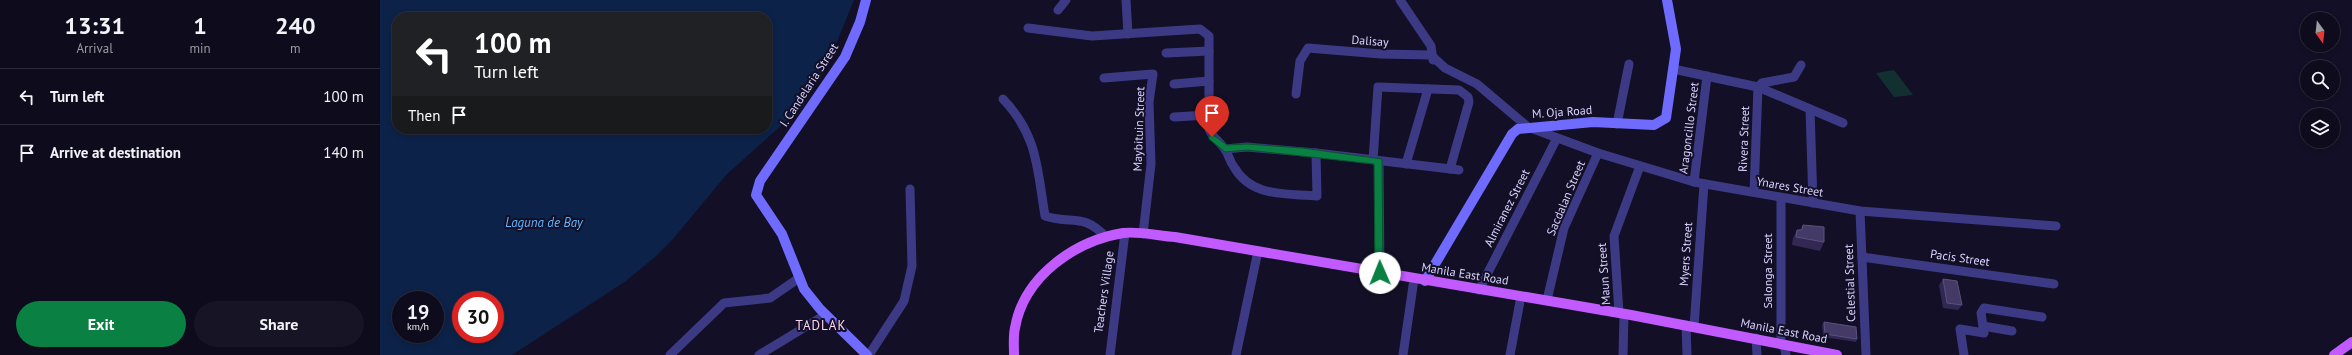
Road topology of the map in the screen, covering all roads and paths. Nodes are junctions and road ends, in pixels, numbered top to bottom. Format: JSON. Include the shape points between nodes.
{"nodes":[{"id":1,"x":866,"y":0,"type":"edge"},
{"id":2,"x":1066,"y":0,"type":"edge"},
{"id":3,"x":1126,"y":0,"type":"edge"},
{"id":4,"x":1400,"y":0,"type":"edge"},
{"id":5,"x":1668,"y":0,"type":"edge"},
{"id":6,"x":1058,"y":10,"type":"dead end"},
{"id":7,"x":1028,"y":28,"type":"dead end"},
{"id":8,"x":1128,"y":34,"type":"junction"},
{"id":9,"x":1209,"y":50,"type":"junction"},
{"id":10,"x":1166,"y":53,"type":"dead end"},
{"id":11,"x":1432,"y":57,"type":"junction"},
{"id":12,"x":1629,"y":64,"type":"dead end"},
{"id":13,"x":1801,"y":65,"type":"dead end"},
{"id":14,"x":1673,"y":69,"type":"junction"},
{"id":15,"x":1707,"y":76,"type":"junction"},
{"id":16,"x":1104,"y":78,"type":"dead end"},
{"id":17,"x":1209,"y":81,"type":"junction"},
{"id":18,"x":1174,"y":84,"type":"dead end"},
{"id":19,"x":1758,"y":87,"type":"junction"},
{"id":20,"x":1428,"y":88,"type":"junction"},
{"id":21,"x":1296,"y":94,"type":"dead end"},
{"id":22,"x":1003,"y":99,"type":"dead end"},
{"id":23,"x":1810,"y":109,"type":"junction"},
{"id":24,"x":1208,"y":115,"type":"junction"},
{"id":25,"x":1174,"y":116,"type":"dead end"},
{"id":26,"x":1843,"y":123,"type":"dead end"},
{"id":27,"x":1617,"y":124,"type":"junction"},
{"id":28,"x":1528,"y":127,"type":"junction"},
{"id":29,"x":1557,"y":138,"type":"junction"},
{"id":30,"x":1225,"y":149,"type":"junction"},
{"id":31,"x":1316,"y":153,"type":"junction"},
{"id":32,"x":1598,"y":153,"type":"junction"},
{"id":33,"x":1376,"y":161,"type":"junction"},
{"id":34,"x":1406,"y":164,"type":"junction"},
{"id":35,"x":1640,"y":166,"type":"junction"},
{"id":36,"x":1450,"y":169,"type":"junction"},
{"id":37,"x":1459,"y":170,"type":"dead end"},
{"id":38,"x":1694,"y":182,"type":"junction"},
{"id":39,"x":1704,"y":184,"type":"junction"},
{"id":40,"x":910,"y":189,"type":"dead end"},
{"id":41,"x":1754,"y":192,"type":"junction"},
{"id":42,"x":1781,"y":198,"type":"junction"},
{"id":43,"x":1814,"y":203,"type":"junction"},
{"id":44,"x":1860,"y":211,"type":"junction"},
{"id":45,"x":2056,"y":226,"type":"dead end"},
{"id":46,"x":1125,"y":233,"type":"junction"},
{"id":47,"x":1143,"y":234,"type":"junction"},
{"id":48,"x":1106,"y":237,"type":"junction"},
{"id":49,"x":1258,"y":251,"type":"junction"},
{"id":50,"x":1862,"y":257,"type":"junction"},
{"id":51,"x":1380,"y":273,"type":"junction"},
{"id":52,"x":799,"y":278,"type":"junction"},
{"id":53,"x":1419,"y":280,"type":"junction"},
{"id":54,"x":2054,"y":284,"type":"dead end"},
{"id":55,"x":1479,"y":290,"type":"junction"},
{"id":56,"x":1520,"y":296,"type":"junction"},
{"id":57,"x":1547,"y":300,"type":"junction"},
{"id":58,"x":1622,"y":313,"type":"junction"},
{"id":59,"x":825,"y":315,"type":"junction"},
{"id":60,"x":2042,"y":317,"type":"dead end"},
{"id":61,"x":1690,"y":326,"type":"junction"},
{"id":62,"x":1983,"y":329,"type":"junction"},
{"id":63,"x":2012,"y":331,"type":"dead end"},
{"id":64,"x":1756,"y":338,"type":"junction"},
{"id":65,"x":2352,"y":342,"type":"edge"},
{"id":66,"x":1784,"y":348,"type":"edge"},
{"id":67,"x":670,"y":355,"type":"edge"},
{"id":68,"x":759,"y":355,"type":"edge"},
{"id":69,"x":868,"y":355,"type":"edge"},
{"id":70,"x":1014,"y":355,"type":"edge"},
{"id":71,"x":1110,"y":355,"type":"edge"},
{"id":72,"x":1236,"y":355,"type":"edge"},
{"id":73,"x":1403,"y":355,"type":"edge"},
{"id":74,"x":1510,"y":355,"type":"edge"},
{"id":75,"x":1623,"y":355,"type":"edge"},
{"id":76,"x":1687,"y":355,"type":"edge"},
{"id":77,"x":1757,"y":355,"type":"edge"},
{"id":78,"x":1836,"y":355,"type":"edge"},
{"id":79,"x":1866,"y":355,"type":"edge"},
{"id":80,"x":1964,"y":355,"type":"edge"},
{"id":81,"x":2334,"y":355,"type":"edge"}],
"edges":[{"from":1,"to":52,"type":"street","name":"I. Candelaria Street","via":[[845,57],[760,181],[756,195],[782,234]]},
{"from":2,"to":6,"type":"street"},
{"from":3,"to":8,"type":"street"},
{"from":4,"to":11,"type":"street","via":[[1431,46]]},
{"from":5,"to":14,"type":"street","name":"M. Oja Road","via":[[1675,37]]},
{"from":7,"to":8,"type":"street","via":[[1092,36]]},
{"from":8,"to":9,"type":"street","via":[[1200,29],[1209,36]]},
{"from":9,"to":10,"type":"street"},
{"from":9,"to":17,"type":"street"},
{"from":11,"to":21,"type":"street","name":"Dalisay","via":[[1308,48],[1300,61]]},
{"from":11,"to":28,"type":"street","name":"Ynares Street","via":[[1445,68],[1466,76],[1477,84]]},
{"from":12,"to":27,"type":"street"},
{"from":13,"to":19,"type":"street","via":[[1794,77]]},
{"from":14,"to":15,"type":"street"},
{"from":14,"to":27,"type":"street","name":"M. Oja Road","via":[[1668,114],[1660,123],[1643,126]]},
{"from":15,"to":19,"type":"street"},
{"from":15,"to":38,"type":"street","name":"Aragoncillo Street"},
{"from":16,"to":47,"type":"street","name":"Maybituin Street","via":[[1153,74],[1150,102],[1151,164]]},
{"from":17,"to":18,"type":"street"},
{"from":17,"to":24,"type":"street"},
{"from":19,"to":23,"type":"street"},
{"from":19,"to":41,"type":"street","name":"Rivera Street"},
{"from":20,"to":33,"type":"street","via":[[1378,87]]},
{"from":20,"to":34,"type":"street"},
{"from":20,"to":36,"type":"street","via":[[1459,90],[1468,97],[1469,102]]},
{"from":22,"to":48,"type":"street","via":[[1019,116],[1033,145],[1045,216],[1052,219],[1082,218],[1097,226]]},
{"from":23,"to":26,"type":"street"},
{"from":23,"to":43,"type":"street"},
{"from":24,"to":25,"type":"street"},
{"from":24,"to":30,"type":"street","via":[[1212,137]]},
{"from":27,"to":28,"type":"street","name":"M. Oja Road","via":[[1593,122]]},
{"from":28,"to":29,"type":"street","name":"Ynares Street"},
{"from":28,"to":53,"type":"street","name":"M. Oja Road","via":[[1518,129],[1512,134]]},
{"from":29,"to":32,"type":"street","name":"Ynares Street"},
{"from":29,"to":55,"type":"street","name":"Almiranez Street"},
{"from":30,"to":31,"type":"street","via":[[1247,147]]},
{"from":30,"to":31,"type":"street","via":[[1234,168],[1249,185],[1258,190],[1317,196]]},
{"from":31,"to":33,"type":"street"},
{"from":32,"to":35,"type":"street","name":"Ynares Street"},
{"from":32,"to":57,"type":"street","name":"Sacdalan Street","via":[[1564,228]]},
{"from":33,"to":34,"type":"street"},
{"from":33,"to":51,"type":"street"},
{"from":34,"to":36,"type":"street"},
{"from":35,"to":38,"type":"street","name":"Ynares Street"},
{"from":35,"to":58,"type":"street","name":"Maun Street","via":[[1614,236]]},
{"from":36,"to":37,"type":"street"},
{"from":38,"to":39,"type":"street","name":"Ynares Street"},
{"from":39,"to":41,"type":"street","name":"Ynares Street"},
{"from":39,"to":61,"type":"street","name":"Myers Street"},
{"from":40,"to":69,"type":"street","via":[[912,266],[904,301]]},
{"from":41,"to":42,"type":"street","name":"Ynares Street"},
{"from":42,"to":43,"type":"street","name":"Ynares Street"},
{"from":42,"to":66,"type":"street","name":"Salonga Street"},
{"from":43,"to":44,"type":"street","name":"Ynares Street"},
{"from":44,"to":45,"type":"street","name":"Ynares Street"},
{"from":44,"to":50,"type":"street","name":"Celestial Street"},
{"from":46,"to":47,"type":"main road","name":"Manila East Road"},
{"from":46,"to":48,"type":"main road","name":"Manila East Road"},
{"from":46,"to":71,"type":"street","name":"Teachers Village"},
{"from":47,"to":49,"type":"main road","name":"Manila East Road","via":[[1175,236]]},
{"from":48,"to":70,"type":"main road","name":"Manila East Road","via":[[1072,250],[1048,269],[1031,288],[1015,327]]},
{"from":49,"to":51,"type":"main road","name":"Manila East Road"},
{"from":49,"to":72,"type":"street"},
{"from":50,"to":54,"type":"street","name":"Pacis Street"},
{"from":50,"to":79,"type":"street","name":"Celestial Street"},
{"from":51,"to":53,"type":"main road","name":"Manila East Road"},
{"from":52,"to":59,"type":"street","name":"I. Candelaria Street"},
{"from":52,"to":67,"type":"street","via":[[770,298],[724,303]]},
{"from":53,"to":55,"type":"main road","name":"Manila East Road"},
{"from":53,"to":73,"type":"street"},
{"from":55,"to":56,"type":"main road","name":"Manila East Road"},
{"from":56,"to":57,"type":"main road","name":"Manila East Road"},
{"from":56,"to":74,"type":"street"},
{"from":57,"to":58,"type":"main road","name":"Manila East Road"},
{"from":58,"to":61,"type":"main road","name":"Manila East Road"},
{"from":58,"to":75,"type":"street","name":"Maun Street"},
{"from":59,"to":68,"type":"street"},
{"from":59,"to":69,"type":"street","name":"I. Candelaria Street"},
{"from":60,"to":62,"type":"street","via":[[1984,308],[1981,313]]},
{"from":61,"to":64,"type":"main road","name":"Manila East Road"},
{"from":61,"to":76,"type":"street","name":"Myers Street"},
{"from":62,"to":63,"type":"street"},
{"from":62,"to":80,"type":"street","via":[[1960,329]]},
{"from":64,"to":66,"type":"main road","name":"Manila East Road"},
{"from":64,"to":77,"type":"street"},
{"from":65,"to":81,"type":"main road"},
{"from":66,"to":78,"type":"main road","name":"Manila East Road"}]}
